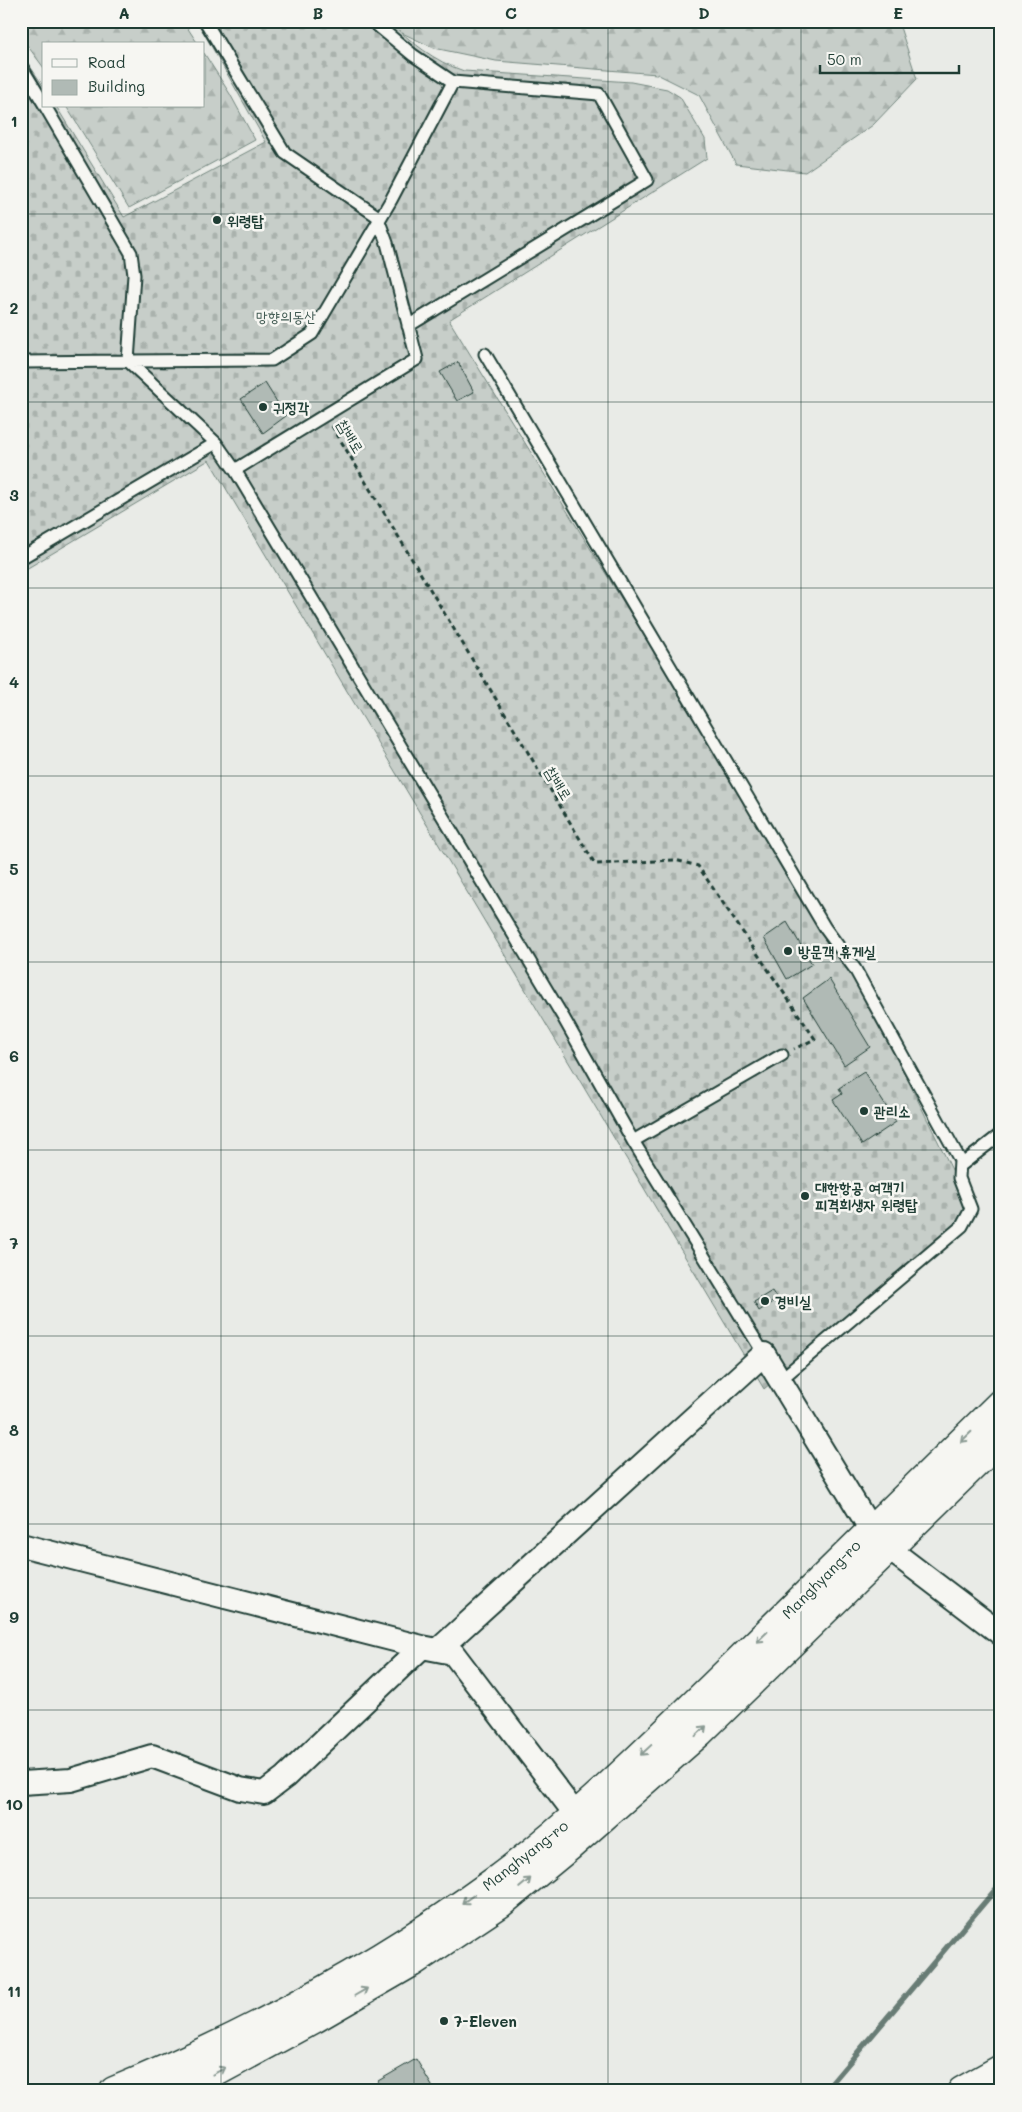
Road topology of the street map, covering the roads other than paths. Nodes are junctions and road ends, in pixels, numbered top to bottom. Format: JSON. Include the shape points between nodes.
{"nodes":[{"id":1,"x":205,"y":21,"type":"edge"},
{"id":2,"x":372,"y":21,"type":"edge"},
{"id":3,"x":21,"y":66,"type":"edge"},
{"id":4,"x":453,"y":82,"type":"junction"},
{"id":5,"x":42,"y":100,"type":"edge"},
{"id":6,"x":47,"y":108,"type":"edge"},
{"id":7,"x":379,"y":221,"type":"junction"},
{"id":8,"x":408,"y":326,"type":"junction"},
{"id":9,"x":485,"y":354,"type":"dead end"},
{"id":10,"x":128,"y":361,"type":"junction"},
{"id":11,"x":21,"y":362,"type":"edge"},
{"id":12,"x":216,"y":443,"type":"junction"},
{"id":13,"x":236,"y":470,"type":"junction"},
{"id":14,"x":21,"y":558,"type":"edge"},
{"id":15,"x":782,"y":1055,"type":"road end"},
{"id":16,"x":1001,"y":1134,"type":"edge"},
{"id":17,"x":632,"y":1141,"type":"junction"},
{"id":18,"x":960,"y":1166,"type":"junction"},
{"id":19,"x":764,"y":1354,"type":"junction"},
{"id":20,"x":780,"y":1380,"type":"junction"},
{"id":21,"x":1001,"y":1403,"type":"edge"},
{"id":22,"x":1001,"y":1439,"type":"edge"},
{"id":23,"x":879,"y":1539,"type":"junction"},
{"id":24,"x":21,"y":1545,"type":"edge"},
{"id":25,"x":1001,"y":1634,"type":"edge"},
{"id":26,"x":430,"y":1648,"type":"junction"},
{"id":27,"x":21,"y":1783,"type":"edge"},
{"id":28,"x":582,"y":1823,"type":"junction"},
{"id":29,"x":1001,"y":2069,"type":"edge"},
{"id":30,"x":114,"y":2091,"type":"edge"},
{"id":31,"x":174,"y":2091,"type":"edge"},
{"id":32,"x":962,"y":2091,"type":"edge"}],
"edges":[{"from":1,"to":7,"type":"lane","via":[[285,153],[377,216]]},
{"from":2,"to":4,"type":"lane"},
{"from":3,"to":5,"type":"lane"},
{"from":4,"to":7,"type":"lane"},
{"from":4,"to":8,"type":"lane","via":[[598,94],[647,180]]},
{"from":6,"to":10,"type":"lane","via":[[131,253],[134,275]]},
{"from":7,"to":8,"type":"lane"},
{"from":7,"to":10,"type":"lane","via":[[312,334],[272,360]]},
{"from":8,"to":13,"type":"lane","via":[[417,359]]},
{"from":9,"to":18,"type":"lane","via":[[825,928],[855,969],[960,1160]]},
{"from":10,"to":11,"type":"lane"},
{"from":10,"to":12,"type":"lane"},
{"from":12,"to":13,"type":"lane"},
{"from":12,"to":14,"type":"lane"},
{"from":13,"to":17,"type":"lane","via":[[563,1018]]},
{"from":15,"to":17,"type":"lane"},
{"from":16,"to":18,"type":"lane"},
{"from":17,"to":19,"type":"lane"},
{"from":18,"to":20,"type":"lane","via":[[959,1178],[971,1209],[962,1226]]},
{"from":19,"to":20,"type":"street","name":"Manghyang-ro"},
{"from":19,"to":26,"type":"street"},
{"from":20,"to":23,"type":"street","name":"Manghyang-ro"},
{"from":21,"to":23,"type":"main road","name":"Manghyang-ro","one_way":true},
{"from":22,"to":23,"type":"main road","name":"Manghyang-ro"},
{"from":23,"to":25,"type":"street","name":"Manghyang-ro"},
{"from":23,"to":28,"type":"main road","name":"Manghyang-ro","via":[[675,1722]]},
{"from":24,"to":26,"type":"street"},
{"from":26,"to":27,"type":"street","via":[[264,1793],[240,1789],[152,1756],[71,1780]]},
{"from":26,"to":28,"type":"street","via":[[453,1653]]},
{"from":28,"to":30,"type":"main road","name":"Manghyang-ro","one_way":true,"via":[[558,1832],[497,1879],[350,1976],[290,2010]]},
{"from":31,"to":28,"type":"main road","name":"Manghyang-ro","one_way":true,"via":[[209,2076],[314,2019],[411,1963],[501,1904]]},
{"from":29,"to":32,"type":"main road"}]}
